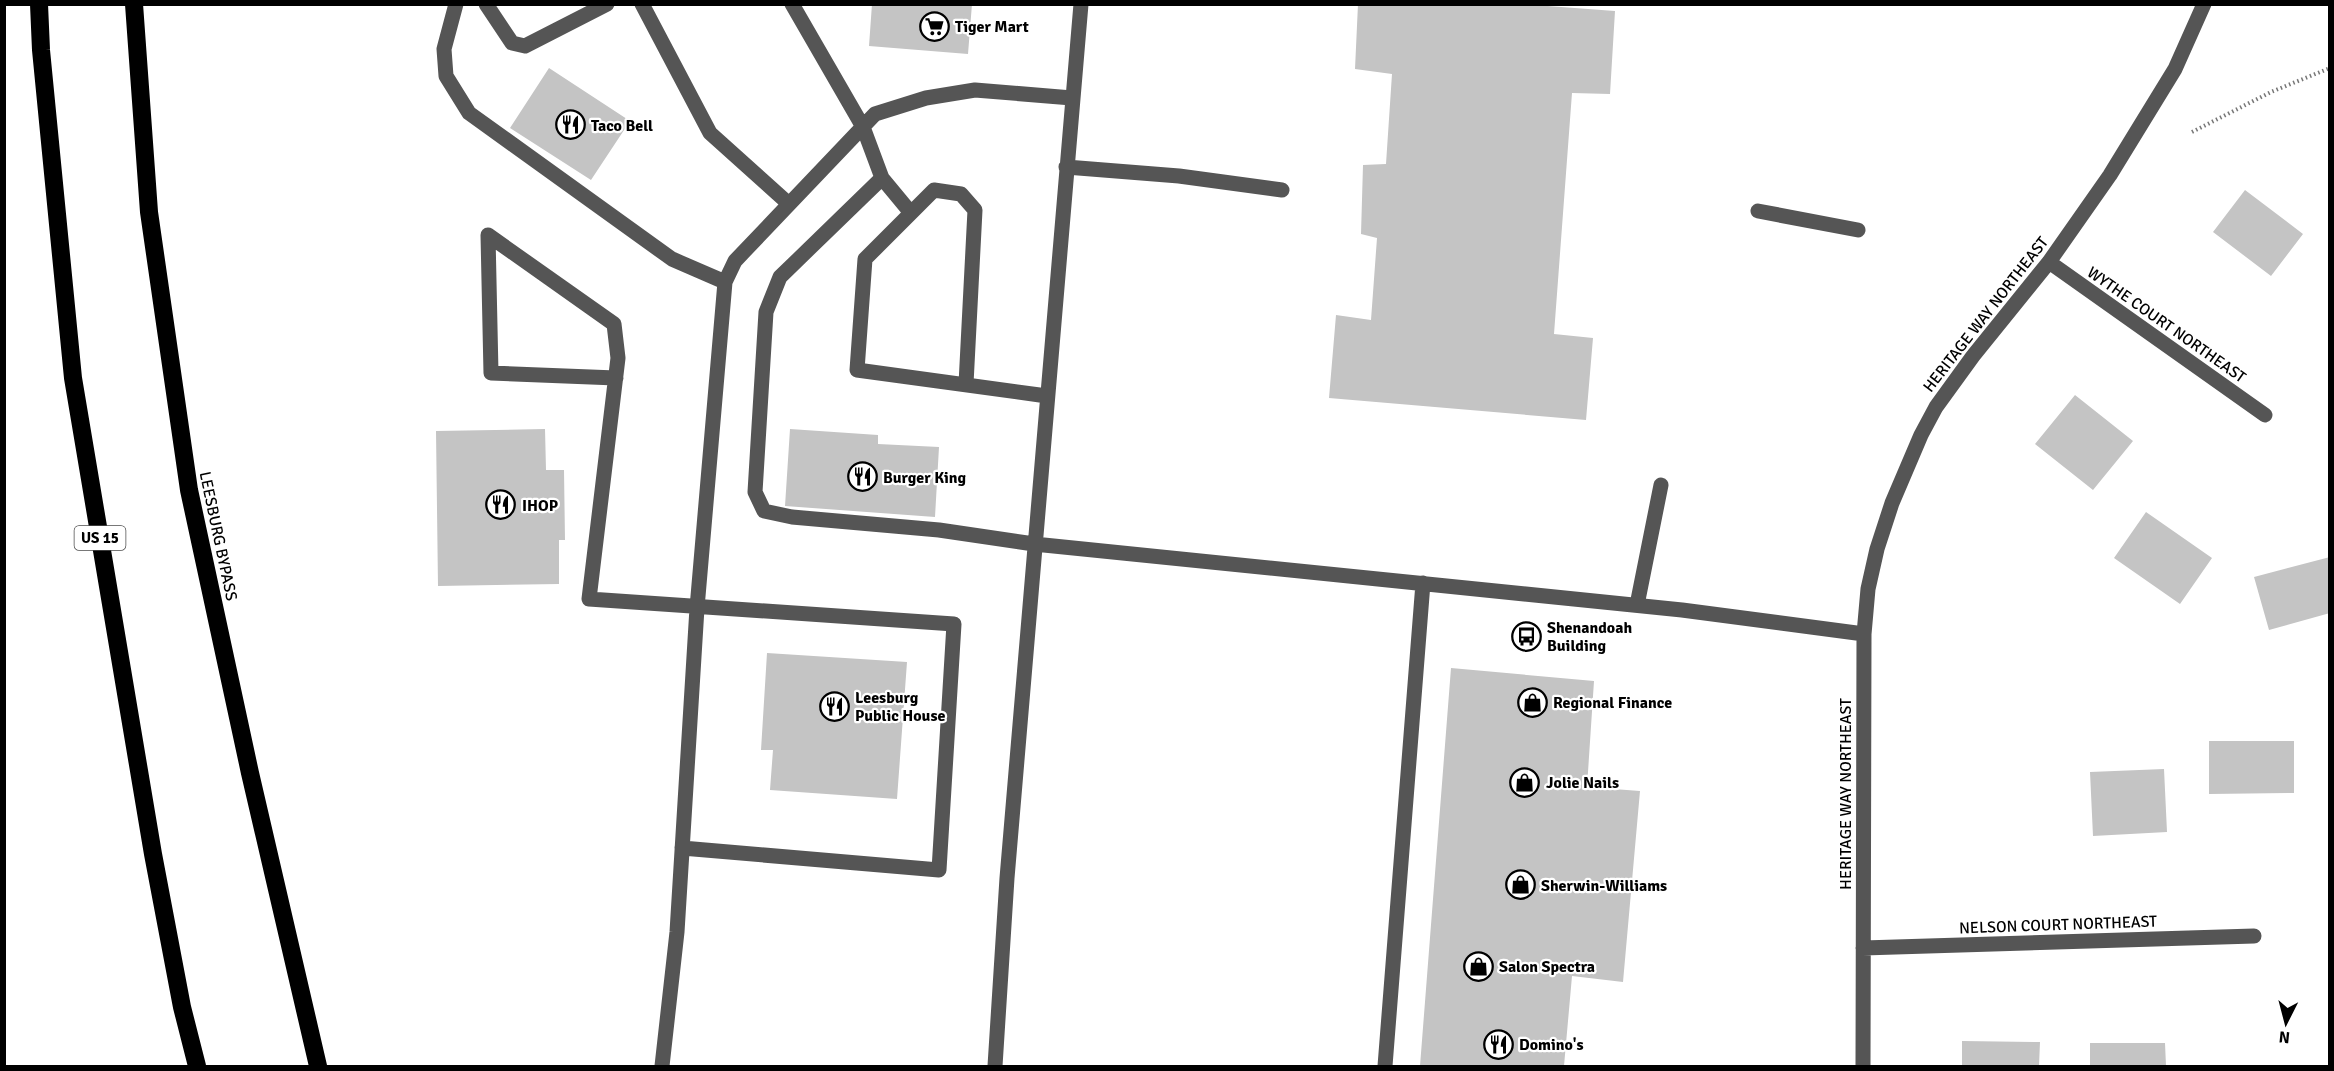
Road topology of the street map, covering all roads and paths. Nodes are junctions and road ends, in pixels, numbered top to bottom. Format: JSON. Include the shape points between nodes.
{"nodes":[{"id":1,"x":39,"y":4,"type":"edge"},
{"id":2,"x":134,"y":4,"type":"edge"},
{"id":3,"x":456,"y":4,"type":"edge"},
{"id":4,"x":486,"y":4,"type":"edge"},
{"id":5,"x":607,"y":4,"type":"edge"},
{"id":6,"x":642,"y":4,"type":"edge"},
{"id":7,"x":792,"y":4,"type":"edge"},
{"id":8,"x":1081,"y":4,"type":"edge"},
{"id":9,"x":2204,"y":4,"type":"edge"},
{"id":10,"x":2330,"y":68,"type":"edge"},
{"id":11,"x":1072,"y":98,"type":"junction"},
{"id":12,"x":862,"y":127,"type":"junction"},
{"id":13,"x":2192,"y":132,"type":"dead end"},
{"id":14,"x":1066,"y":167,"type":"junction"},
{"id":15,"x":882,"y":178,"type":"junction"},
{"id":16,"x":1282,"y":190,"type":"dead end"},
{"id":17,"x":789,"y":204,"type":"junction"},
{"id":18,"x":1758,"y":211,"type":"dead end"},
{"id":19,"x":911,"y":213,"type":"junction"},
{"id":20,"x":1858,"y":230,"type":"dead end"},
{"id":21,"x":2049,"y":262,"type":"junction"},
{"id":22,"x":725,"y":282,"type":"junction"},
{"id":23,"x":615,"y":378,"type":"junction"},
{"id":24,"x":966,"y":384,"type":"junction"},
{"id":25,"x":1047,"y":396,"type":"junction"},
{"id":26,"x":2265,"y":416,"type":"dead end"},
{"id":27,"x":1661,"y":485,"type":"dead end"},
{"id":28,"x":1034,"y":544,"type":"junction"},
{"id":29,"x":1423,"y":583,"type":"junction"},
{"id":30,"x":1637,"y":605,"type":"junction"},
{"id":31,"x":697,"y":608,"type":"junction"},
{"id":32,"x":1864,"y":634,"type":"junction"},
{"id":33,"x":682,"y":848,"type":"junction"},
{"id":34,"x":2254,"y":936,"type":"dead end"},
{"id":35,"x":1863,"y":948,"type":"junction"},
{"id":36,"x":197,"y":1066,"type":"edge"},
{"id":37,"x":318,"y":1066,"type":"edge"},
{"id":38,"x":662,"y":1066,"type":"edge"},
{"id":39,"x":995,"y":1066,"type":"edge"},
{"id":40,"x":1385,"y":1066,"type":"edge"},
{"id":41,"x":1863,"y":1066,"type":"edge"}],
"edges":[{"from":1,"to":36,"type":"highway","number":"US 15","via":[[73,378],[153,854]]},
{"from":2,"to":37,"type":"highway","name":"LEESBURG BYPASS","via":[[149,212],[189,490]]},
{"from":3,"to":22,"type":"street","via":[[444,49],[446,76],[469,113],[672,259]]},
{"from":4,"to":5,"type":"street","via":[[512,43],[525,46]]},
{"from":6,"to":17,"type":"street","via":[[710,133]]},
{"from":7,"to":12,"type":"street"},
{"from":8,"to":11,"type":"street"},
{"from":9,"to":21,"type":"street","name":"HERITAGE WAY NORTHEAST","via":[[2175,69],[2110,175]]},
{"from":10,"to":13,"type":"path","via":[[2271,92]]},
{"from":11,"to":12,"type":"street","via":[[975,90],[926,98],[875,114]]},
{"from":11,"to":14,"type":"street"},
{"from":12,"to":15,"type":"street"},
{"from":12,"to":17,"type":"street"},
{"from":14,"to":16,"type":"street","via":[[1179,176]]},
{"from":14,"to":25,"type":"street"},
{"from":15,"to":19,"type":"street"},
{"from":15,"to":28,"type":"street","via":[[780,277],[766,312],[755,492],[764,511],[792,517],[939,530]]},
{"from":17,"to":22,"type":"street","via":[[735,261]]},
{"from":18,"to":20,"type":"street"},
{"from":19,"to":24,"type":"street","via":[[934,190],[961,194],[975,210]]},
{"from":19,"to":24,"type":"street","via":[[865,258],[856,370]]},
{"from":21,"to":26,"type":"street","name":"WYTHE COURT NORTHEAST"},
{"from":21,"to":32,"type":"street","name":"HERITAGE WAY NORTHEAST","via":[[1973,356],[1921,435],[1876,549]]},
{"from":22,"to":31,"type":"street"},
{"from":23,"to":23,"type":"street","via":[[618,358],[614,324],[488,235],[491,373]]},
{"from":23,"to":31,"type":"street","via":[[589,599]]},
{"from":24,"to":25,"type":"street"},
{"from":25,"to":28,"type":"street"},
{"from":27,"to":30,"type":"street"},
{"from":28,"to":29,"type":"street"},
{"from":28,"to":39,"type":"street"},
{"from":29,"to":30,"type":"street"},
{"from":29,"to":40,"type":"street"},
{"from":30,"to":32,"type":"street"},
{"from":31,"to":33,"type":"street"},
{"from":31,"to":33,"type":"street","via":[[954,624],[939,870]]},
{"from":32,"to":35,"type":"street","name":"HERITAGE WAY NORTHEAST"},
{"from":33,"to":38,"type":"street"},
{"from":34,"to":35,"type":"street","name":"NELSON COURT NORTHEAST"},
{"from":35,"to":41,"type":"street","name":"HERITAGE WAY NORTHEAST"}]}
